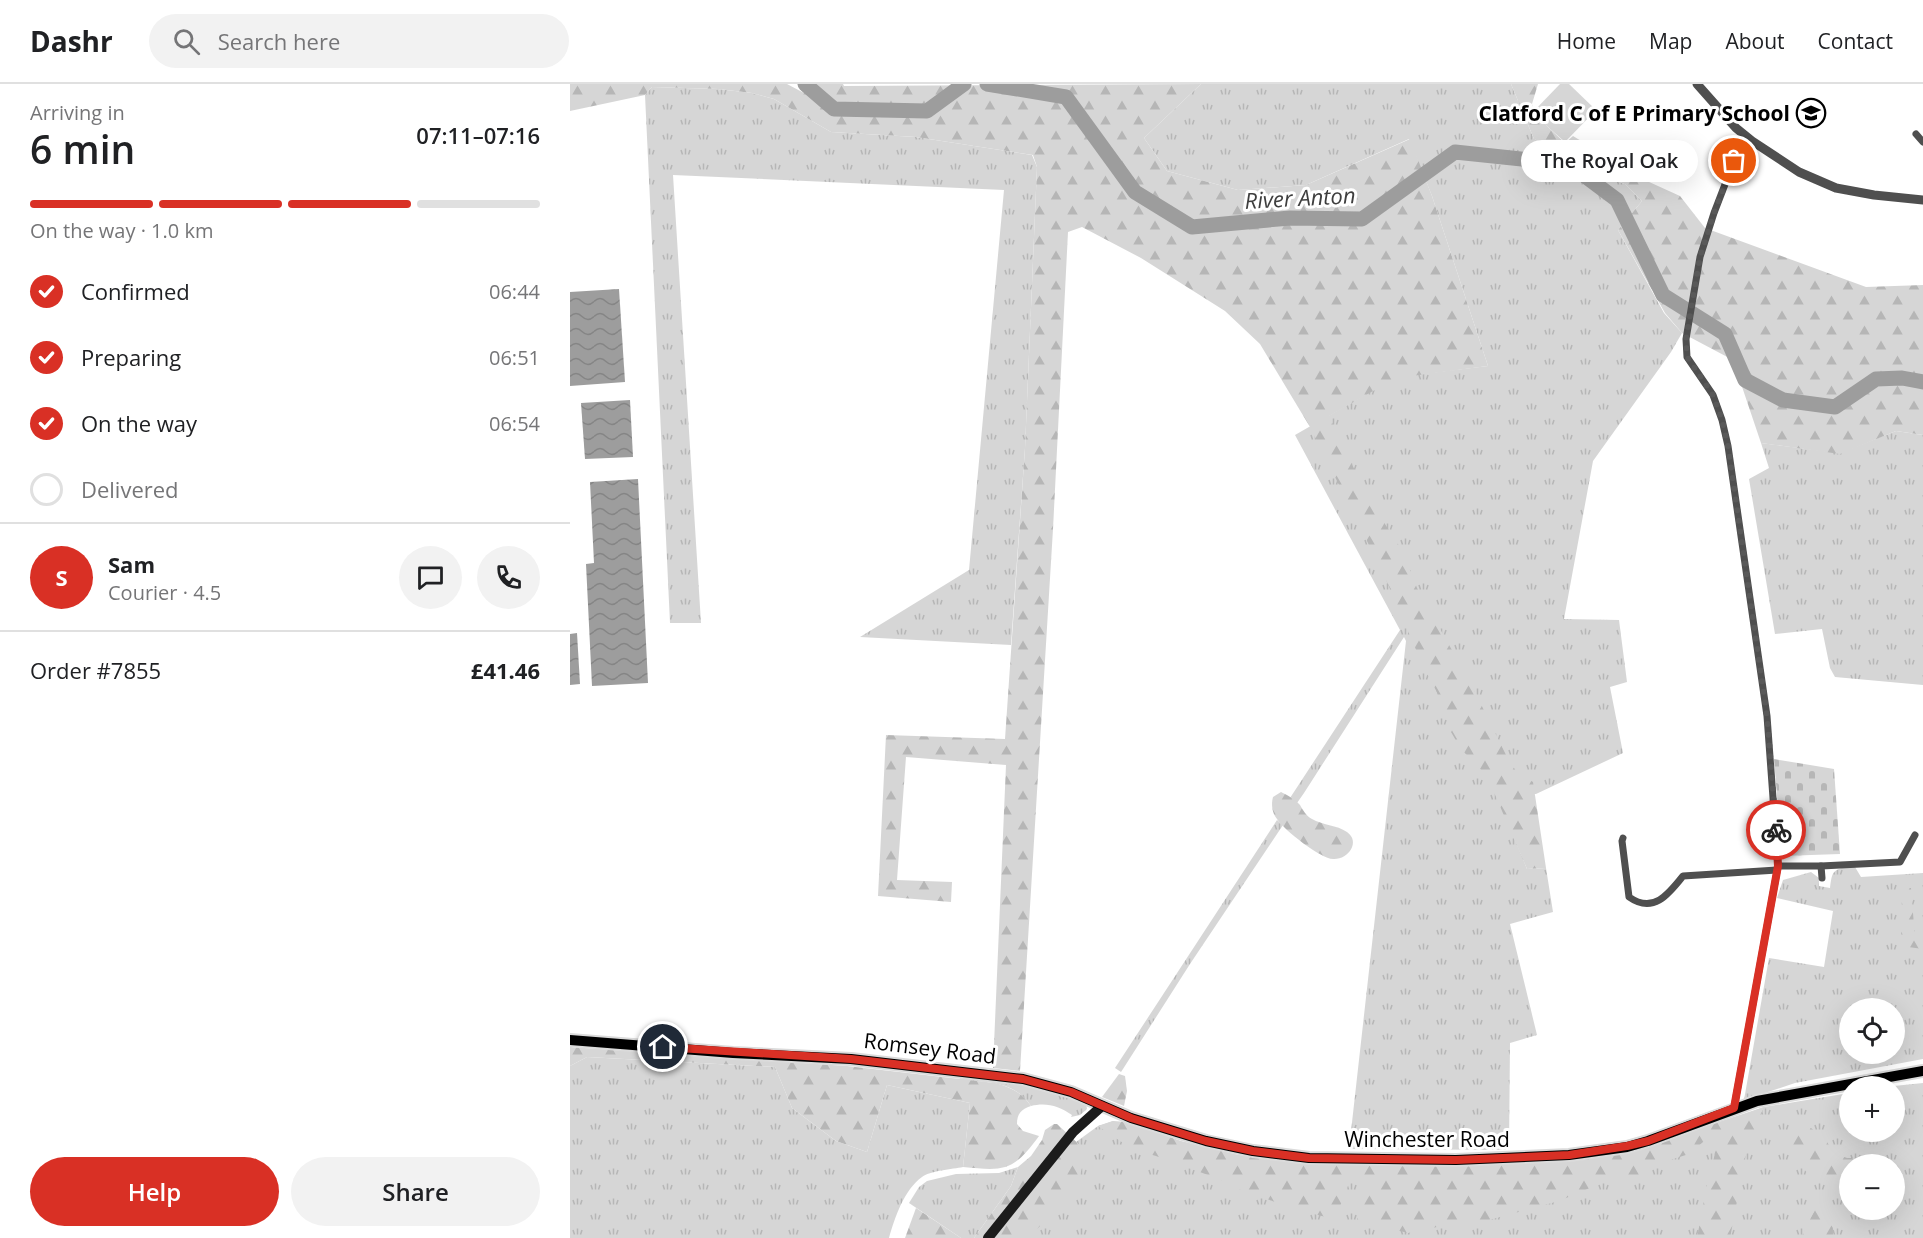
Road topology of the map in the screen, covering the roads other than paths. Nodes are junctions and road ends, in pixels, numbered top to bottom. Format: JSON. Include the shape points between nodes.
{"nodes":[{"id":1,"x":1697,"y":84,"type":"edge"},
{"id":2,"x":1916,"y":134,"type":"dead end"},
{"id":3,"x":1752,"y":141,"type":"junction"},
{"id":4,"x":1923,"y":142,"type":"edge"},
{"id":5,"x":1923,"y":200,"type":"edge"},
{"id":6,"x":1915,"y":835,"type":"dead end"},
{"id":7,"x":1623,"y":838,"type":"dead end"},
{"id":8,"x":1821,"y":866,"type":"junction"},
{"id":9,"x":1778,"y":868,"type":"junction"},
{"id":10,"x":1822,"y":878,"type":"dead end"},
{"id":11,"x":570,"y":1040,"type":"edge"},
{"id":12,"x":1923,"y":1071,"type":"edge"},
{"id":13,"x":1102,"y":1106,"type":"junction"},
{"id":14,"x":1734,"y":1108,"type":"junction"},
{"id":15,"x":988,"y":1238,"type":"edge"}],
"edges":[{"from":1,"to":3,"type":"street"},
{"from":2,"to":4,"type":"street"},
{"from":3,"to":5,"type":"street","via":[[1799,172],[1836,188]]},
{"from":3,"to":9,"type":"street","via":[[1734,161],[1700,257],[1686,339],[1687,357],[1713,395],[1728,446],[1767,716]]},
{"from":6,"to":8,"type":"street","via":[[1900,862]]},
{"from":7,"to":9,"type":"street","via":[[1629,897],[1639,904],[1656,903],[1683,876]]},
{"from":8,"to":9,"type":"street"},
{"from":8,"to":10,"type":"street"},
{"from":9,"to":14,"type":"street"},
{"from":11,"to":13,"type":"main road","name":"Romsey Road","via":[[851,1059],[989,1074],[1071,1092]]},
{"from":12,"to":14,"type":"main road","name":"Winchester Road","via":[[1799,1092]]},
{"from":13,"to":14,"type":"main road","name":"Winchester Road","via":[[1170,1131],[1253,1151],[1309,1158],[1456,1160],[1545,1158],[1627,1146]]},
{"from":13,"to":15,"type":"main road","via":[[1073,1132]]}]}
